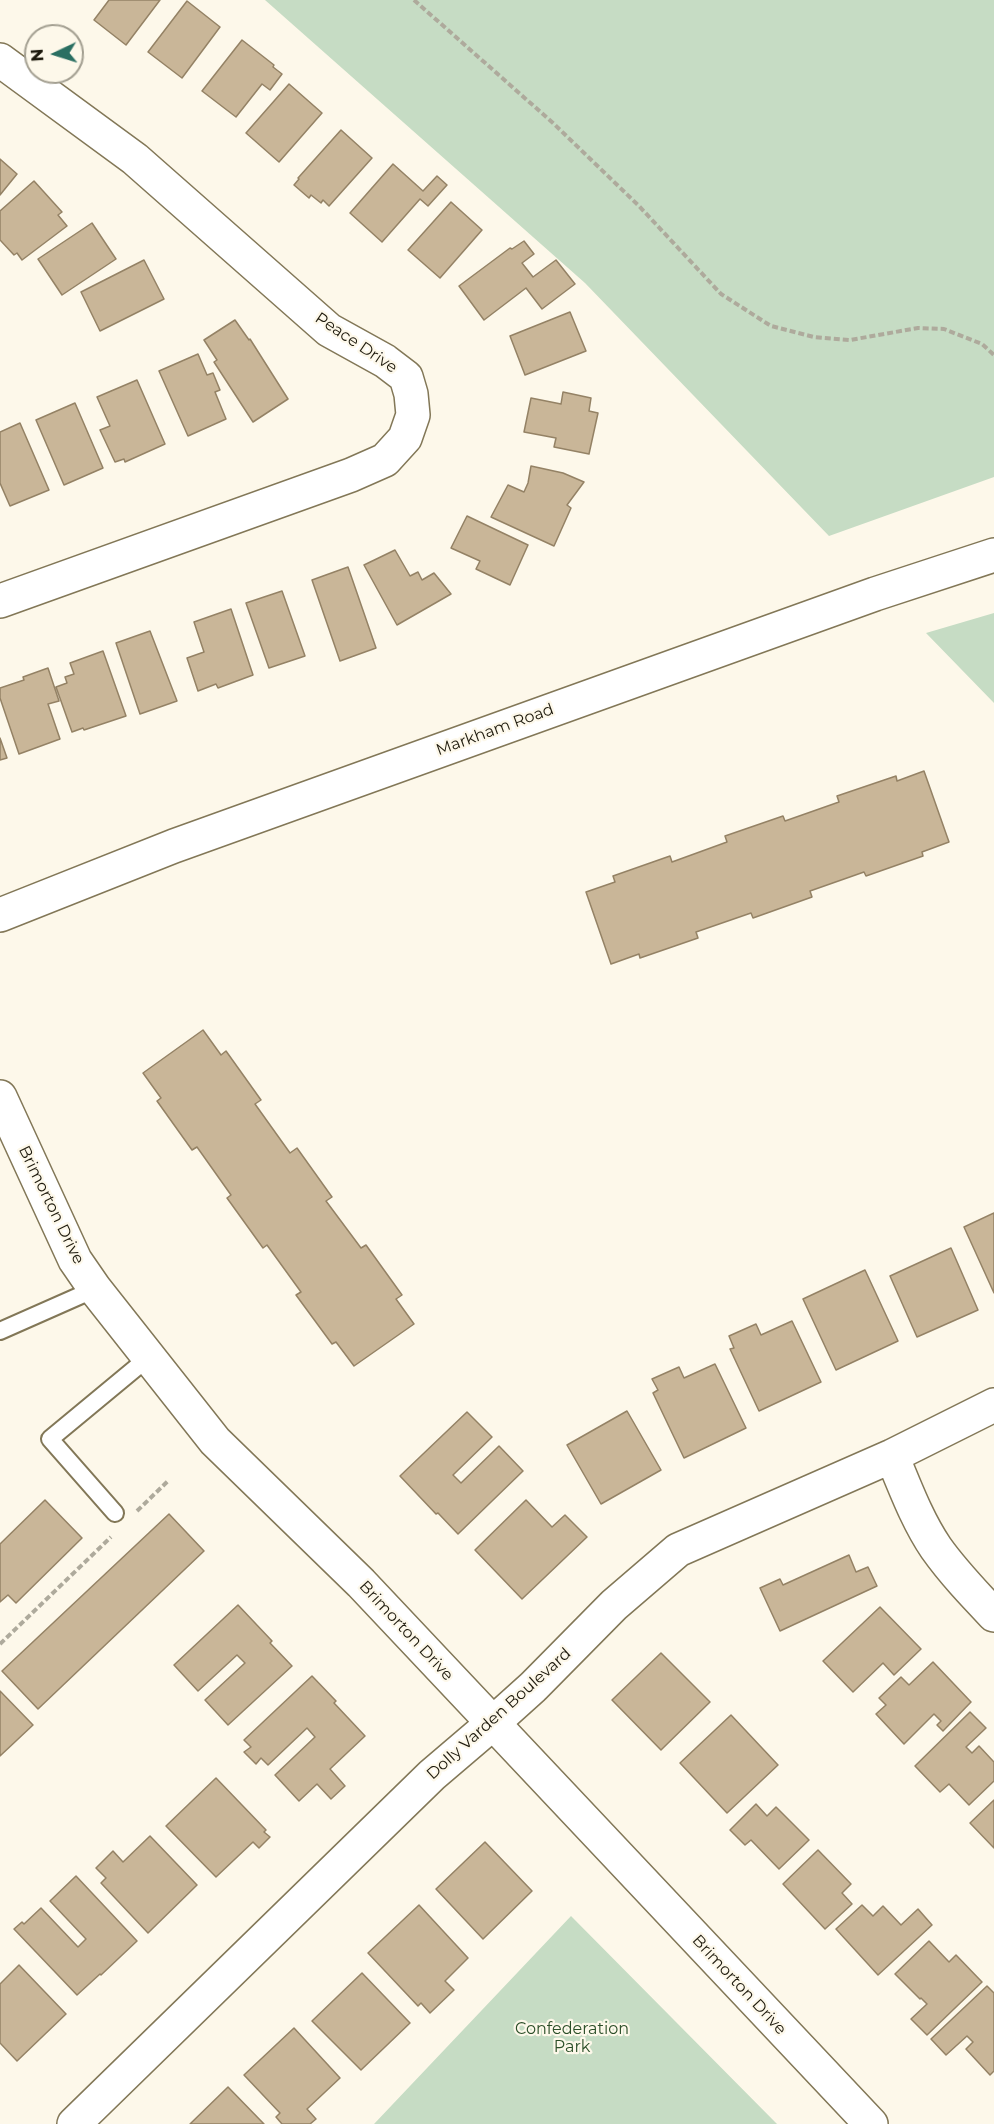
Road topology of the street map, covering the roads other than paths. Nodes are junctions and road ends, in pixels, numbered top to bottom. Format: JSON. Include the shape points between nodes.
{"nodes":[{"id":1,"x":0,"y":60,"type":"edge"},
{"id":2,"x":994,"y":555,"type":"edge"},
{"id":3,"x":0,"y":601,"type":"edge"},
{"id":4,"x":0,"y":915,"type":"edge"},
{"id":5,"x":0,"y":1097,"type":"edge"},
{"id":6,"x":95,"y":1289,"type":"junction"},
{"id":7,"x":0,"y":1331,"type":"edge"},
{"id":8,"x":149,"y":1357,"type":"junction"},
{"id":9,"x":994,"y":1406,"type":"edge"},
{"id":10,"x":892,"y":1456,"type":"junction"},
{"id":11,"x":122,"y":1516,"type":"road end"},
{"id":12,"x":994,"y":1615,"type":"edge"},
{"id":13,"x":493,"y":1723,"type":"junction"},
{"id":14,"x":74,"y":2124,"type":"edge"},
{"id":15,"x":871,"y":2124,"type":"edge"}],
"edges":[{"from":1,"to":3,"type":"street","name":"Peace Drive","via":[[135,159],[330,330],[406,377],[413,415],[405,438],[385,460],[351,476]]},
{"from":2,"to":4,"type":"street","name":"Markham Road","via":[[875,594],[174,846]]},
{"from":5,"to":6,"type":"street","name":"Brimorton Drive","via":[[75,1260]]},
{"from":6,"to":7,"type":"lane"},
{"from":6,"to":8,"type":"street","name":"Brimorton Drive"},
{"from":8,"to":11,"type":"lane","via":[[50,1439]]},
{"from":8,"to":13,"type":"street","name":"Brimorton Drive","via":[[215,1441],[361,1583]]},
{"from":9,"to":10,"type":"street","name":"Dolly Varden Boulevard"},
{"from":10,"to":12,"type":"street","via":[[935,1547]]},
{"from":10,"to":13,"type":"street","name":"Dolly Varden Boulevard","via":[[678,1550],[614,1605]]},
{"from":13,"to":14,"type":"street","name":"Dolly Varden Boulevard","via":[[432,1775]]},
{"from":13,"to":15,"type":"street","name":"Brimorton Drive"}]}
